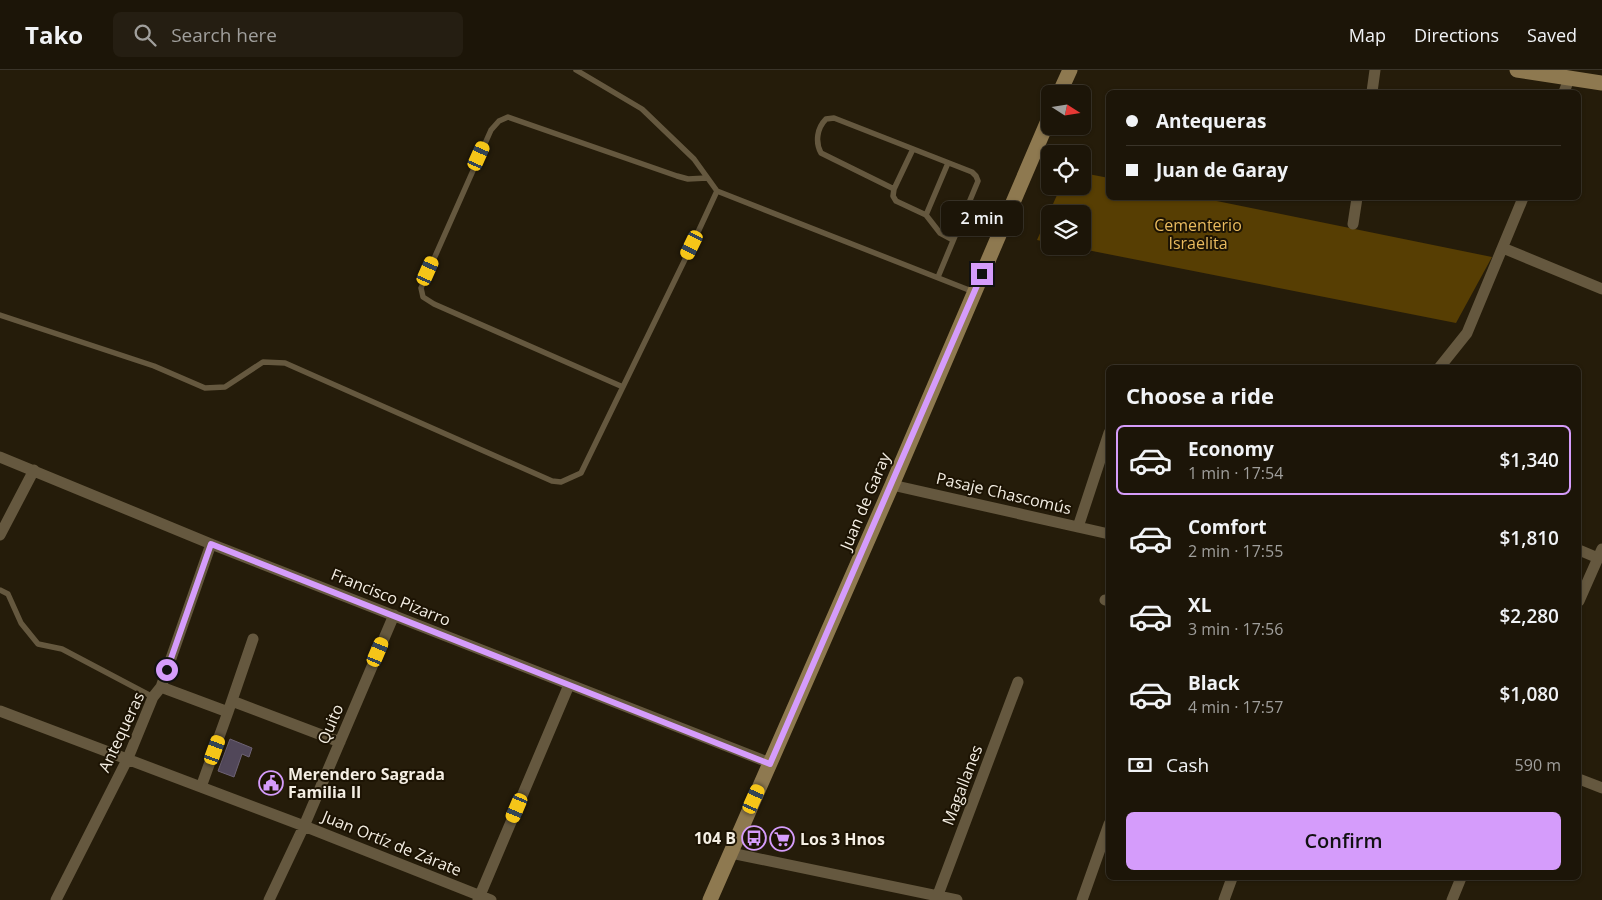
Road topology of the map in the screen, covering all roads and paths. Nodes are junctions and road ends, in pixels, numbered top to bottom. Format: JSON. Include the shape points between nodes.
{"nodes":[{"id":1,"x":576,"y":70,"type":"edge"},
{"id":2,"x":1070,"y":70,"type":"edge"},
{"id":3,"x":1375,"y":70,"type":"edge"},
{"id":4,"x":1520,"y":70,"type":"edge"},
{"id":5,"x":1574,"y":80,"type":"edge"},
{"id":6,"x":1602,"y":83,"type":"edge"},
{"id":7,"x":1063,"y":85,"type":"edge"},
{"id":8,"x":1372,"y":90,"type":"edge"},
{"id":9,"x":1042,"y":135,"type":"edge"},
{"id":10,"x":913,"y":149,"type":"junction"},
{"id":11,"x":948,"y":163,"type":"junction"},
{"id":12,"x":707,"y":178,"type":"junction"},
{"id":13,"x":894,"y":190,"type":"junction"},
{"id":14,"x":717,"y":191,"type":"junction"},
{"id":15,"x":1357,"y":200,"type":"edge"},
{"id":16,"x":1522,"y":200,"type":"edge"},
{"id":17,"x":926,"y":215,"type":"junction"},
{"id":18,"x":1353,"y":224,"type":"dead end"},
{"id":19,"x":953,"y":240,"type":"junction"},
{"id":20,"x":1503,"y":248,"type":"junction"},
{"id":21,"x":938,"y":278,"type":"junction"},
{"id":22,"x":1602,"y":289,"type":"edge"},
{"id":23,"x":974,"y":292,"type":"junction"},
{"id":24,"x":0,"y":315,"type":"edge"},
{"id":25,"x":1441,"y":365,"type":"edge"},
{"id":26,"x":623,"y":387,"type":"junction"},
{"id":27,"x":1106,"y":442,"type":"edge"},
{"id":28,"x":0,"y":457,"type":"edge"},
{"id":29,"x":34,"y":470,"type":"junction"},
{"id":30,"x":892,"y":485,"type":"junction"},
{"id":31,"x":1078,"y":527,"type":"junction"},
{"id":32,"x":1106,"y":533,"type":"edge"},
{"id":33,"x":0,"y":535,"type":"edge"},
{"id":34,"x":211,"y":544,"type":"junction"},
{"id":35,"x":1581,"y":550,"type":"edge"},
{"id":36,"x":1600,"y":554,"type":"edge"},
{"id":37,"x":0,"y":590,"type":"edge"},
{"id":38,"x":1581,"y":597,"type":"edge"},
{"id":39,"x":394,"y":615,"type":"junction"},
{"id":40,"x":252,"y":639,"type":"dead end"},
{"id":41,"x":1018,"y":682,"type":"dead end"},
{"id":42,"x":569,"y":685,"type":"junction"},
{"id":43,"x":161,"y":688,"type":"junction"},
{"id":44,"x":153,"y":697,"type":"junction"},
{"id":45,"x":230,"y":707,"type":"junction"},
{"id":46,"x":0,"y":711,"type":"edge"},
{"id":47,"x":340,"y":742,"type":"junction"},
{"id":48,"x":128,"y":758,"type":"junction"},
{"id":49,"x":770,"y":764,"type":"junction"},
{"id":50,"x":1581,"y":779,"type":"edge"},
{"id":51,"x":201,"y":787,"type":"junction"},
{"id":52,"x":1602,"y":788,"type":"edge"},
{"id":53,"x":304,"y":826,"type":"junction"},
{"id":54,"x":1106,"y":832,"type":"edge"},
{"id":55,"x":730,"y":853,"type":"junction"},
{"id":56,"x":1231,"y":880,"type":"edge"},
{"id":57,"x":1460,"y":880,"type":"edge"},
{"id":58,"x":479,"y":898,"type":"edge"},
{"id":59,"x":937,"y":898,"type":"edge"},
{"id":60,"x":56,"y":900,"type":"edge"},
{"id":61,"x":269,"y":900,"type":"edge"},
{"id":62,"x":491,"y":900,"type":"edge"},
{"id":63,"x":710,"y":900,"type":"edge"},
{"id":64,"x":957,"y":900,"type":"edge"},
{"id":65,"x":1082,"y":900,"type":"edge"},
{"id":66,"x":1224,"y":900,"type":"edge"},
{"id":67,"x":1452,"y":900,"type":"edge"}],
"edges":[{"from":1,"to":12,"type":"lane","via":[[642,109],[694,159]]},
{"from":2,"to":7,"type":"street"},
{"from":3,"to":8,"type":"street"},
{"from":4,"to":5,"type":"street"},
{"from":5,"to":6,"type":"street"},
{"from":9,"to":23,"type":"street","name":"Juan de Garay"},
{"from":10,"to":11,"type":"lane"},
{"from":10,"to":13,"type":"lane"},
{"from":10,"to":13,"type":"lane","via":[[834,118],[826,119],[820,125],[817,147],[821,154]]},
{"from":11,"to":17,"type":"lane"},
{"from":11,"to":19,"type":"lane","via":[[972,172],[978,181]]},
{"from":12,"to":14,"type":"lane"},
{"from":12,"to":26,"type":"lane","via":[[688,179],[508,117],[491,130],[421,288],[423,297],[434,304]]},
{"from":13,"to":17,"type":"lane","via":[[896,200]]},
{"from":14,"to":21,"type":"lane"},
{"from":14,"to":26,"type":"lane"},
{"from":15,"to":18,"type":"street"},
{"from":16,"to":20,"type":"street"},
{"from":17,"to":19,"type":"lane","via":[[940,233]]},
{"from":19,"to":21,"type":"lane"},
{"from":20,"to":22,"type":"street"},
{"from":20,"to":25,"type":"street","via":[[1467,333]]},
{"from":21,"to":23,"type":"lane"},
{"from":23,"to":30,"type":"street","name":"Juan de Garay"},
{"from":24,"to":26,"type":"lane","via":[[154,366],[205,388],[225,387],[263,362],[285,363],[561,482],[581,473]]},
{"from":27,"to":31,"type":"street"},
{"from":28,"to":29,"type":"street","name":"Francisco Pizarro"},
{"from":29,"to":33,"type":"street"},
{"from":29,"to":34,"type":"street","name":"Francisco Pizarro"},
{"from":30,"to":31,"type":"street","name":"Pasaje Chascomús"},
{"from":30,"to":49,"type":"street","name":"Juan de Garay"},
{"from":31,"to":32,"type":"street","name":"Pasaje Chascomús"},
{"from":34,"to":39,"type":"street","name":"Francisco Pizarro"},
{"from":34,"to":43,"type":"street","name":"Antequeras"},
{"from":35,"to":36,"type":"street"},
{"from":36,"to":38,"type":"street"},
{"from":37,"to":44,"type":"lane","via":[[8,594],[21,623],[38,644],[62,650]]},
{"from":39,"to":42,"type":"street","name":"Francisco Pizarro"},
{"from":39,"to":47,"type":"street","name":"Quito"},
{"from":40,"to":45,"type":"street"},
{"from":41,"to":59,"type":"street","name":"Magallanes"},
{"from":42,"to":49,"type":"street","name":"Francisco Pizarro"},
{"from":42,"to":58,"type":"street"},
{"from":43,"to":44,"type":"street","name":"Antequeras"},
{"from":43,"to":45,"type":"street"},
{"from":44,"to":48,"type":"street","name":"Antequeras"},
{"from":45,"to":47,"type":"street"},
{"from":45,"to":51,"type":"street"},
{"from":46,"to":48,"type":"street","name":"Juan Ortíz de Zárate"},
{"from":47,"to":53,"type":"street","name":"Quito"},
{"from":48,"to":51,"type":"street","name":"Juan Ortíz de Zárate"},
{"from":48,"to":60,"type":"street","name":"Antequeras"},
{"from":49,"to":55,"type":"street","name":"Juan de Garay"},
{"from":50,"to":52,"type":"street"},
{"from":51,"to":53,"type":"street","name":"Juan Ortíz de Zárate"},
{"from":53,"to":58,"type":"street","name":"Juan Ortíz de Zárate"},
{"from":53,"to":61,"type":"street","name":"Quito"},
{"from":54,"to":65,"type":"street"},
{"from":55,"to":59,"type":"street"},
{"from":55,"to":63,"type":"street","name":"Juan de Garay"},
{"from":56,"to":66,"type":"street"},
{"from":57,"to":67,"type":"street"},
{"from":58,"to":62,"type":"street","name":"Juan Ortíz de Zárate"},
{"from":59,"to":64,"type":"street"}]}
